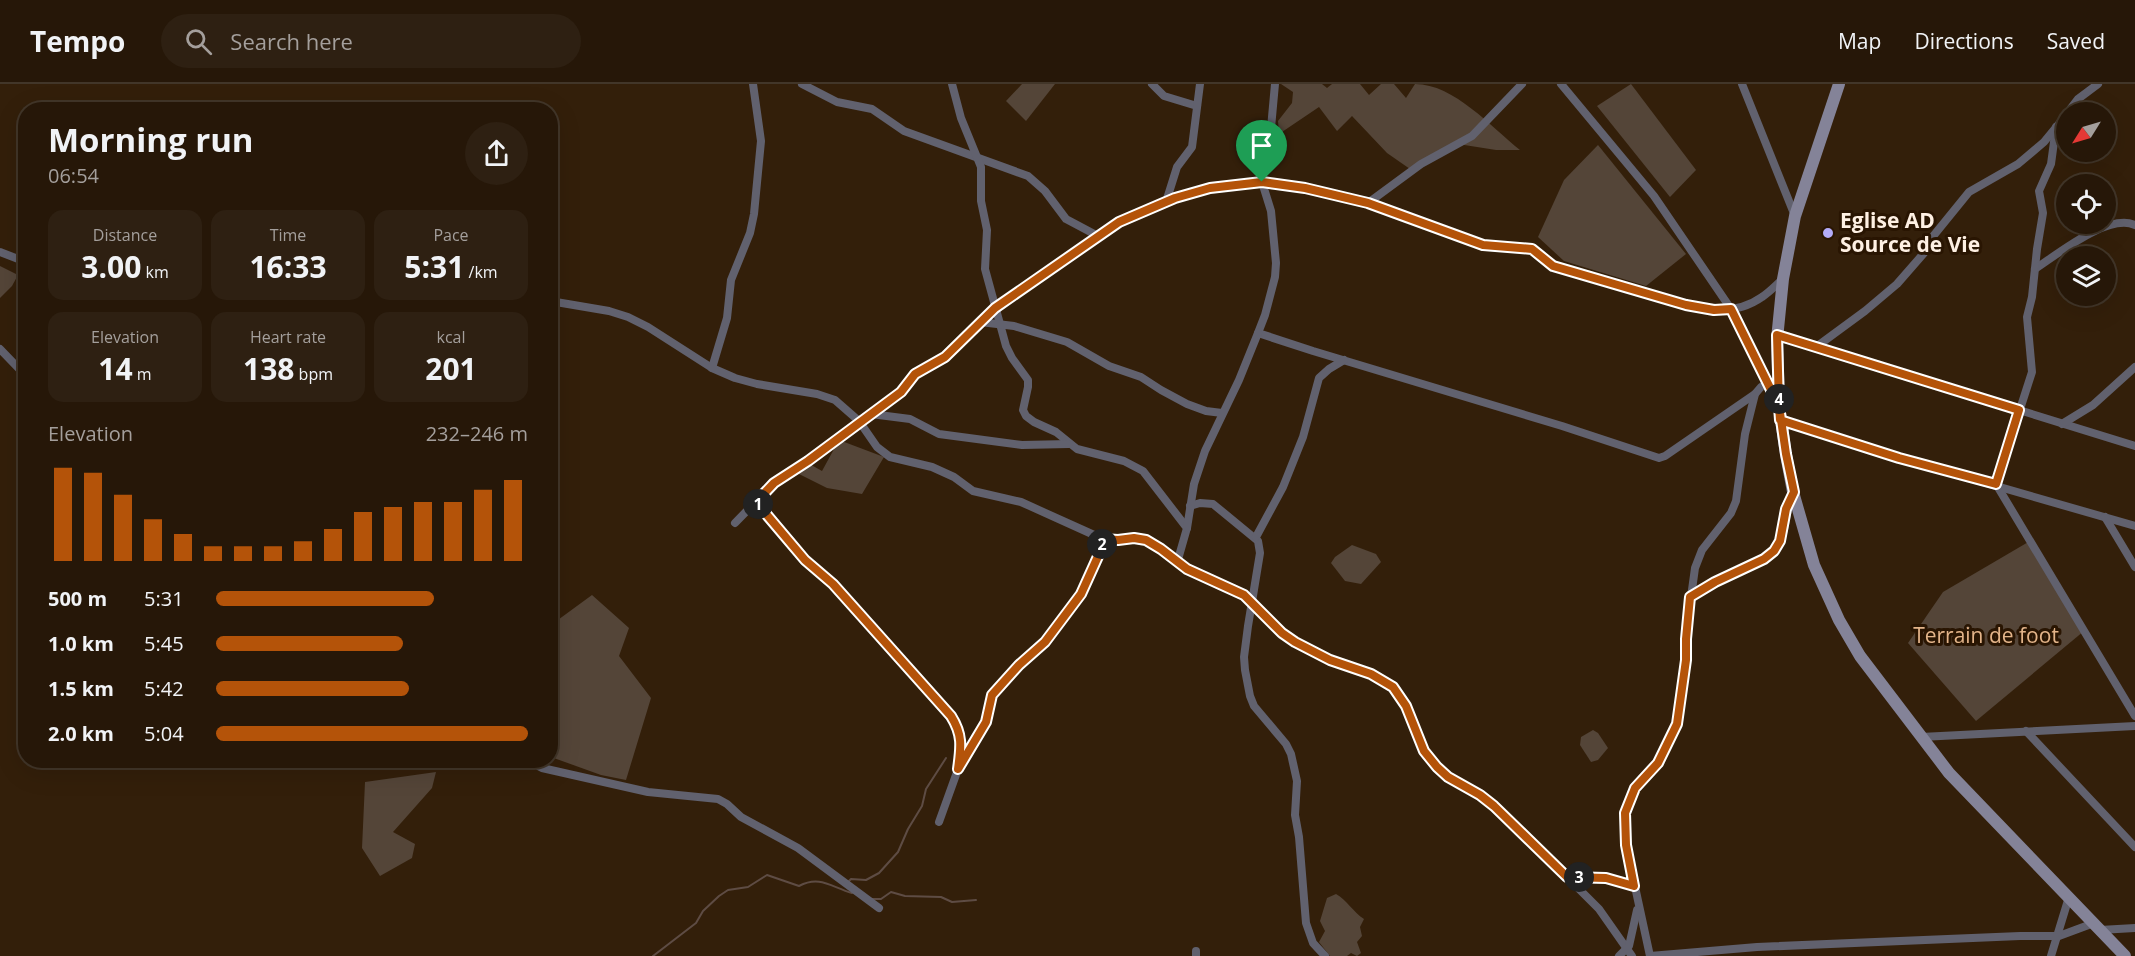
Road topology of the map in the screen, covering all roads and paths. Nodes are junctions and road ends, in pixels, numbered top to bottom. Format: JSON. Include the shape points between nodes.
{"nodes":[{"id":1,"x":753,"y":84,"type":"edge"},
{"id":2,"x":802,"y":84,"type":"edge"},
{"id":3,"x":952,"y":84,"type":"edge"},
{"id":4,"x":1152,"y":84,"type":"edge"},
{"id":5,"x":1200,"y":84,"type":"edge"},
{"id":6,"x":1275,"y":84,"type":"edge"},
{"id":7,"x":1522,"y":84,"type":"edge"},
{"id":8,"x":1561,"y":84,"type":"edge"},
{"id":9,"x":1742,"y":84,"type":"edge"},
{"id":10,"x":1839,"y":84,"type":"edge"},
{"id":11,"x":2098,"y":84,"type":"edge"},
{"id":12,"x":2076,"y":102,"type":"edge"},
{"id":13,"x":1197,"y":106,"type":"junction"},
{"id":14,"x":2056,"y":127,"type":"joint"},
{"id":15,"x":979,"y":159,"type":"junction"},
{"id":16,"x":1262,"y":182,"type":"junction"},
{"id":17,"x":1166,"y":202,"type":"junction"},
{"id":18,"x":1368,"y":203,"type":"junction"},
{"id":19,"x":1795,"y":216,"type":"junction"},
{"id":20,"x":2135,"y":225,"type":"edge"},
{"id":21,"x":1098,"y":236,"type":"junction"},
{"id":22,"x":0,"y":252,"type":"edge"},
{"id":23,"x":18,"y":259,"type":"edge"},
{"id":24,"x":2035,"y":269,"type":"junction"},
{"id":25,"x":1783,"y":279,"type":"junction"},
{"id":26,"x":558,"y":302,"type":"edge"},
{"id":27,"x":995,"y":308,"type":"junction"},
{"id":28,"x":1731,"y":309,"type":"junction"},
{"id":29,"x":980,"y":322,"type":"junction"},
{"id":30,"x":998,"y":324,"type":"junction"},
{"id":31,"x":1258,"y":333,"type":"junction"},
{"id":32,"x":1777,"y":335,"type":"junction"},
{"id":33,"x":1816,"y":347,"type":"junction"},
{"id":34,"x":0,"y":349,"type":"edge"},
{"id":35,"x":1344,"y":360,"type":"junction"},
{"id":36,"x":2135,"y":367,"type":"edge"},
{"id":37,"x":18,"y":368,"type":"edge"},
{"id":38,"x":712,"y":368,"type":"junction"},
{"id":39,"x":1779,"y":406,"type":"junction"},
{"id":40,"x":2019,"y":410,"type":"junction"},
{"id":41,"x":1222,"y":413,"type":"junction"},
{"id":42,"x":871,"y":414,"type":"junction"},
{"id":43,"x":1780,"y":420,"type":"junction"},
{"id":44,"x":859,"y":422,"type":"junction"},
{"id":45,"x":2062,"y":424,"type":"junction"},
{"id":46,"x":1069,"y":444,"type":"junction"},
{"id":47,"x":2135,"y":446,"type":"edge"},
{"id":48,"x":1996,"y":484,"type":"junction"},
{"id":49,"x":1794,"y":492,"type":"junction"},
{"id":50,"x":756,"y":502,"type":"junction"},
{"id":51,"x":1190,"y":506,"type":"junction"},
{"id":52,"x":2105,"y":517,"type":"junction"},
{"id":53,"x":735,"y":523,"type":"dead end"},
{"id":54,"x":2135,"y":525,"type":"edge"},
{"id":55,"x":1187,"y":528,"type":"junction"},
{"id":56,"x":1256,"y":537,"type":"junction"},
{"id":57,"x":1103,"y":539,"type":"junction"},
{"id":58,"x":1177,"y":562,"type":"junction"},
{"id":59,"x":2135,"y":567,"type":"edge"},
{"id":60,"x":1690,"y":597,"type":"junction"},
{"id":61,"x":1252,"y":601,"type":"junction"},
{"id":62,"x":2135,"y":716,"type":"edge"},
{"id":63,"x":2135,"y":726,"type":"edge"},
{"id":64,"x":2026,"y":731,"type":"junction"},
{"id":65,"x":1921,"y":736,"type":"junction"},
{"id":66,"x":542,"y":768,"type":"edge"},
{"id":67,"x":958,"y":769,"type":"junction"},
{"id":68,"x":939,"y":822,"type":"dead end"},
{"id":69,"x":2134,"y":846,"type":"edge"},
{"id":70,"x":1567,"y":877,"type":"junction"},
{"id":71,"x":1634,"y":886,"type":"junction"},
{"id":72,"x":2069,"y":897,"type":"junction"},
{"id":73,"x":1638,"y":907,"type":"junction"},
{"id":74,"x":879,"y":908,"type":"dead end"},
{"id":75,"x":2097,"y":927,"type":"junction"},
{"id":76,"x":2135,"y":928,"type":"edge"},
{"id":77,"x":2059,"y":936,"type":"junction"},
{"id":78,"x":1630,"y":953,"type":"edge"},
{"id":79,"x":1325,"y":956,"type":"edge"},
{"id":80,"x":1619,"y":956,"type":"edge"},
{"id":81,"x":2051,"y":956,"type":"edge"},
{"id":82,"x":2126,"y":956,"type":"edge"}],
"edges":[{"from":1,"to":38,"type":"street","via":[[761,141],[754,214],[731,280],[727,318]]},
{"from":2,"to":15,"type":"street","via":[[837,102],[872,109],[904,131]]},
{"from":3,"to":15,"type":"street","via":[[961,118]]},
{"from":4,"to":13,"type":"street","via":[[1164,96]]},
{"from":5,"to":13,"type":"street"},
{"from":6,"to":16,"type":"street","via":[[1271,128],[1262,154]]},
{"from":7,"to":18,"type":"street","via":[[1472,136],[1421,164]]},
{"from":8,"to":28,"type":"street","via":[[1654,196]]},
{"from":9,"to":19,"type":"street"},
{"from":10,"to":19,"type":"main road"},
{"from":11,"to":12,"type":"street"},
{"from":13,"to":17,"type":"street","via":[[1192,147],[1174,172]]},
{"from":14,"to":24,"type":"street","via":[[2051,164],[2039,191],[2043,213]]},
{"from":14,"to":33,"type":"street","via":[[2018,164],[1969,192],[1897,284]]},
{"from":15,"to":21,"type":"street","via":[[1028,176],[1066,219]]},
{"from":15,"to":27,"type":"street","via":[[987,230],[985,269]]},
{"from":16,"to":17,"type":"street","via":[[1215,186]]},
{"from":16,"to":18,"type":"street"},
{"from":16,"to":31,"type":"street","via":[[1271,211],[1276,263]]},
{"from":17,"to":21,"type":"street","via":[[1124,219]]},
{"from":18,"to":28,"type":"street","via":[[1483,245],[1532,249],[1553,266],[1686,305]]},
{"from":19,"to":25,"type":"main road"},
{"from":20,"to":24,"type":"street","via":[[2122,222],[2092,232]]},
{"from":21,"to":27,"type":"street"},
{"from":22,"to":23,"type":"street"},
{"from":24,"to":40,"type":"street","via":[[2027,317],[2032,372]]},
{"from":25,"to":28,"type":"street","via":[[1758,300]]},
{"from":25,"to":32,"type":"main road"},
{"from":26,"to":38,"type":"street","via":[[628,317]]},
{"from":27,"to":29,"type":"street"},
{"from":27,"to":30,"type":"street"},
{"from":28,"to":39,"type":"street"},
{"from":29,"to":30,"type":"street"},
{"from":29,"to":42,"type":"street","via":[[945,357],[915,374],[901,392]]},
{"from":30,"to":41,"type":"street","via":[[1066,342],[1109,366],[1141,377],[1187,404]]},
{"from":30,"to":46,"type":"street","via":[[1008,352],[1028,380],[1023,410],[1026,416]]},
{"from":31,"to":35,"type":"street"},
{"from":31,"to":41,"type":"street"},
{"from":32,"to":33,"type":"street"},
{"from":32,"to":39,"type":"main road"},
{"from":33,"to":40,"type":"street"},
{"from":34,"to":37,"type":"street"},
{"from":35,"to":56,"type":"street","via":[[1319,378],[1305,432],[1283,487]]},
{"from":35,"to":60,"type":"street","via":[[1659,458],[1758,390],[1741,452],[1736,501],[1698,558]]},
{"from":36,"to":45,"type":"street","via":[[2093,405]]},
{"from":38,"to":44,"type":"street","via":[[757,384],[835,400]]},
{"from":39,"to":43,"type":"main road"},
{"from":40,"to":45,"type":"street"},
{"from":40,"to":48,"type":"street"},
{"from":41,"to":51,"type":"street","via":[[1204,451]]},
{"from":42,"to":44,"type":"street"},
{"from":42,"to":46,"type":"street","via":[[910,419],[939,434],[1022,446]]},
{"from":43,"to":48,"type":"street"},
{"from":43,"to":49,"type":"main road"},
{"from":44,"to":50,"type":"street","via":[[774,483]]},
{"from":44,"to":57,"type":"street","via":[[890,457],[932,467],[973,491],[1021,502]]},
{"from":45,"to":47,"type":"street"},
{"from":46,"to":55,"type":"street","via":[[1089,453],[1124,460],[1143,471]]},
{"from":48,"to":52,"type":"street"},
{"from":48,"to":62,"type":"street"},
{"from":49,"to":60,"type":"street","via":[[1774,551]]},
{"from":49,"to":65,"type":"main road","via":[[1814,564],[1839,620],[1866,665]]},
{"from":50,"to":53,"type":"street"},
{"from":50,"to":67,"type":"street","via":[[951,716],[960,737]]},
{"from":51,"to":55,"type":"street"},
{"from":51,"to":56,"type":"street","via":[[1213,504]]},
{"from":52,"to":54,"type":"street"},
{"from":52,"to":59,"type":"street"},
{"from":55,"to":58,"type":"street"},
{"from":56,"to":61,"type":"street","via":[[1260,553]]},
{"from":57,"to":58,"type":"street","via":[[1146,540]]},
{"from":57,"to":67,"type":"street","via":[[1081,594],[1045,642],[992,695],[986,722]]},
{"from":58,"to":61,"type":"street"},
{"from":60,"to":71,"type":"street","via":[[1677,724],[1658,763],[1635,788],[1625,813]]},
{"from":61,"to":70,"type":"street","via":[[1295,642],[1393,687],[1406,706],[1424,751],[1437,767],[1494,806]]},
{"from":61,"to":79,"type":"street","via":[[1244,657],[1248,686],[1254,706],[1292,754],[1298,787],[1294,815],[1306,923],[1313,943]]},
{"from":63,"to":64,"type":"street"},
{"from":64,"to":65,"type":"street"},
{"from":64,"to":69,"type":"street"},
{"from":65,"to":72,"type":"main road","via":[[1962,789]]},
{"from":66,"to":74,"type":"street","via":[[648,792],[718,799],[741,817],[798,848]]},
{"from":67,"to":68,"type":"street"},
{"from":70,"to":71,"type":"street","via":[[1606,878]]},
{"from":70,"to":78,"type":"street","via":[[1599,909]]},
{"from":71,"to":73,"type":"street"},
{"from":72,"to":75,"type":"main road"},
{"from":72,"to":77,"type":"street"},
{"from":73,"to":77,"type":"street","via":[[1650,956],[1757,947]]},
{"from":73,"to":78,"type":"street"},
{"from":75,"to":76,"type":"street"},
{"from":75,"to":77,"type":"street"},
{"from":75,"to":82,"type":"main road"},
{"from":77,"to":81,"type":"street"},
{"from":78,"to":80,"type":"street"}]}
